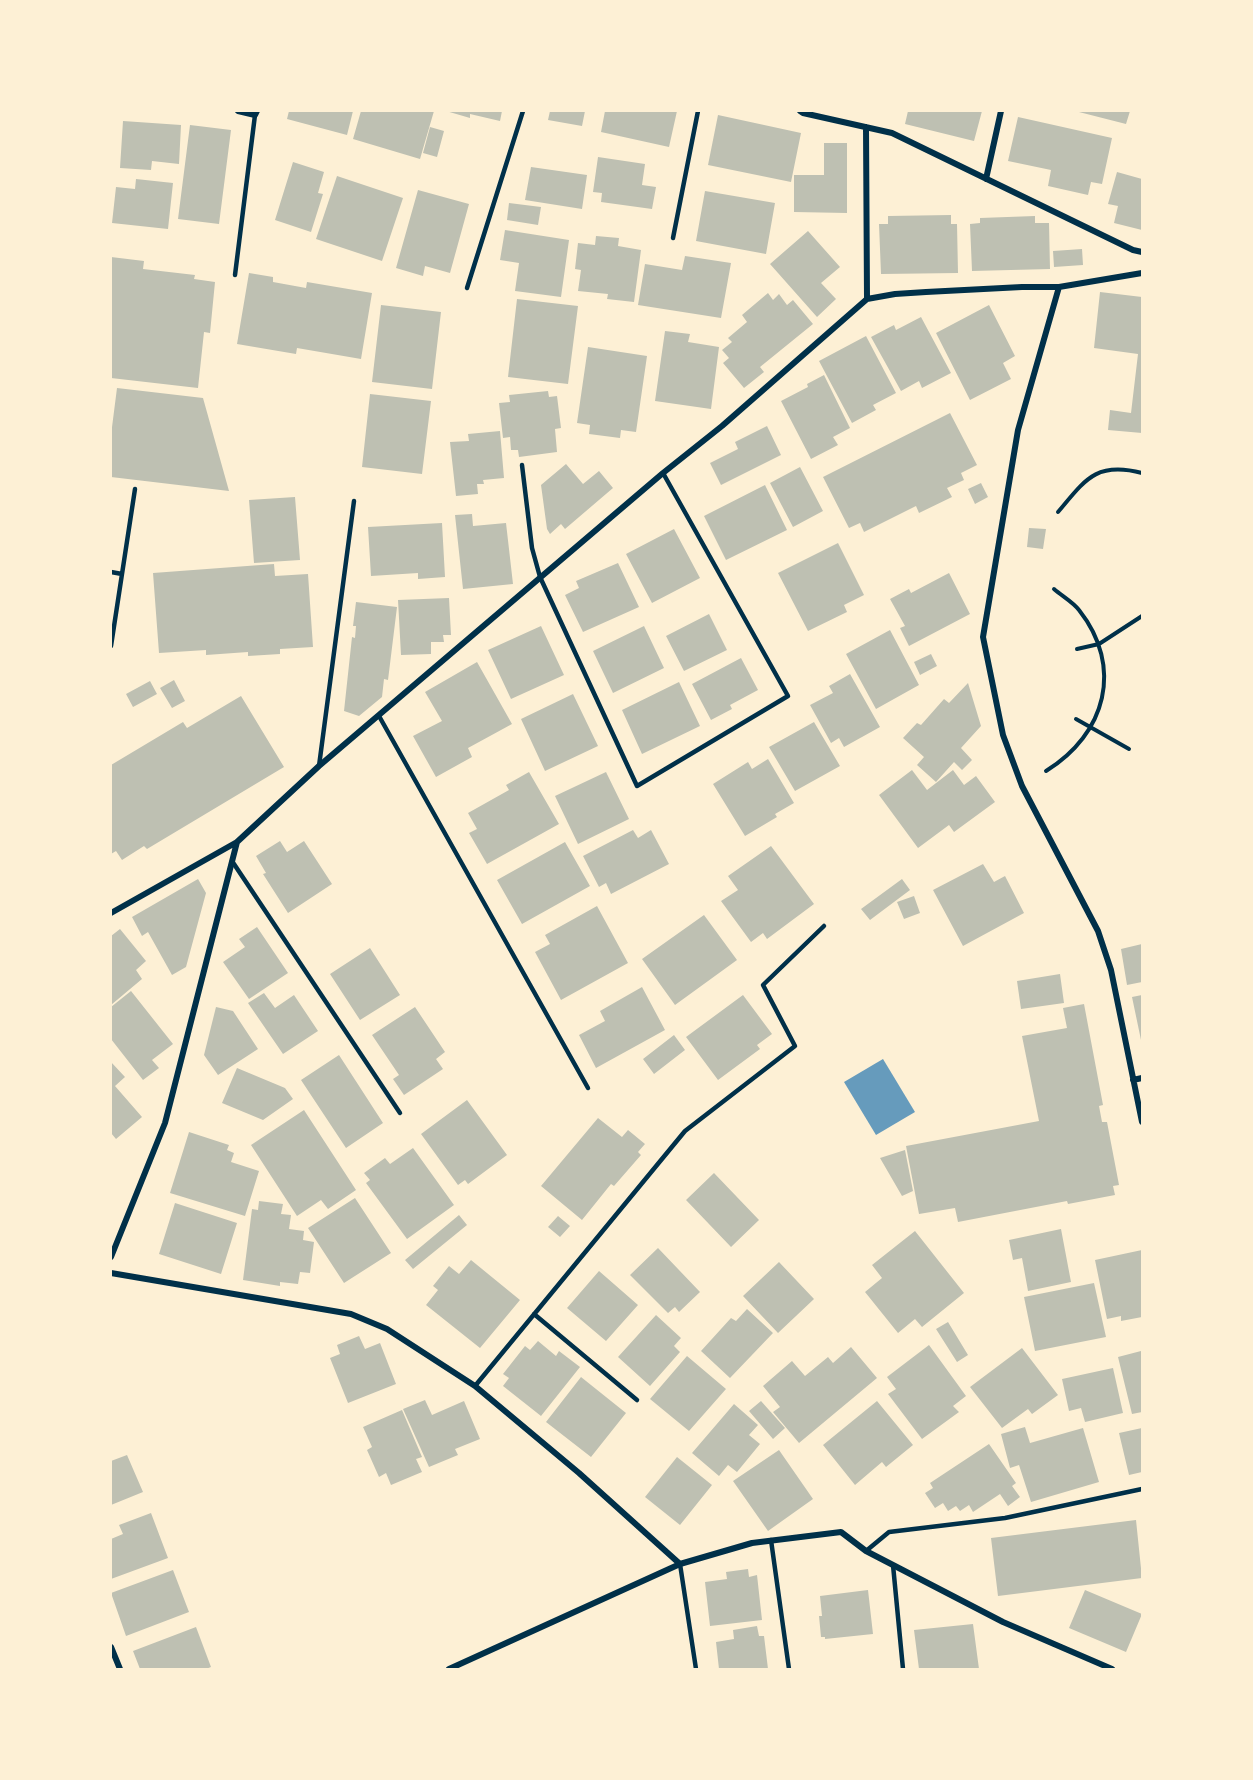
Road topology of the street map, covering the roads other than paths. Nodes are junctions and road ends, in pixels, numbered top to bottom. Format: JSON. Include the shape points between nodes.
{"nodes":[{"id":1,"x":238,"y":111,"type":"edge"},
{"id":2,"x":523,"y":111,"type":"edge"},
{"id":3,"x":698,"y":111,"type":"edge"},
{"id":4,"x":800,"y":111,"type":"edge"},
{"id":5,"x":1000,"y":111,"type":"edge"},
{"id":6,"x":256,"y":113,"type":"edge"},
{"id":7,"x":866,"y":127,"type":"junction"},
{"id":8,"x":986,"y":179,"type":"junction"},
{"id":9,"x":673,"y":238,"type":"dead end"},
{"id":10,"x":1142,"y":252,"type":"edge"},
{"id":11,"x":1142,"y":273,"type":"edge"},
{"id":12,"x":235,"y":275,"type":"dead end"},
{"id":13,"x":1059,"y":287,"type":"junction"},
{"id":14,"x":467,"y":288,"type":"dead end"},
{"id":15,"x":867,"y":299,"type":"junction"},
{"id":16,"x":522,"y":465,"type":"dead end"},
{"id":17,"x":663,"y":473,"type":"junction"},
{"id":18,"x":135,"y":489,"type":"dead end"},
{"id":19,"x":354,"y":501,"type":"dead end"},
{"id":20,"x":111,"y":572,"type":"edge"},
{"id":21,"x":122,"y":574,"type":"junction"},
{"id":22,"x":540,"y":577,"type":"junction"},
{"id":23,"x":111,"y":646,"type":"edge"},
{"id":24,"x":379,"y":716,"type":"junction"},
{"id":25,"x":319,"y":766,"type":"junction"},
{"id":26,"x":237,"y":842,"type":"junction"},
{"id":27,"x":232,"y":861,"type":"junction"},
{"id":28,"x":111,"y":913,"type":"edge"},
{"id":29,"x":824,"y":926,"type":"dead end"},
{"id":30,"x":1142,"y":1078,"type":"edge"},
{"id":31,"x":1133,"y":1080,"type":"junction"},
{"id":32,"x":588,"y":1088,"type":"dead end"},
{"id":33,"x":400,"y":1113,"type":"dead end"},
{"id":34,"x":1142,"y":1122,"type":"edge"},
{"id":35,"x":111,"y":1257,"type":"edge"},
{"id":36,"x":111,"y":1273,"type":"edge"},
{"id":37,"x":534,"y":1314,"type":"junction"},
{"id":38,"x":475,"y":1386,"type":"junction"},
{"id":39,"x":637,"y":1400,"type":"dead end"},
{"id":40,"x":1142,"y":1489,"type":"edge"},
{"id":41,"x":771,"y":1540,"type":"junction"},
{"id":42,"x":866,"y":1551,"type":"junction"},
{"id":43,"x":680,"y":1564,"type":"junction"},
{"id":44,"x":893,"y":1565,"type":"junction"},
{"id":45,"x":111,"y":1647,"type":"edge"},
{"id":46,"x":120,"y":1669,"type":"edge"},
{"id":47,"x":449,"y":1669,"type":"edge"},
{"id":48,"x":696,"y":1669,"type":"edge"},
{"id":49,"x":789,"y":1669,"type":"edge"},
{"id":50,"x":903,"y":1669,"type":"edge"},
{"id":51,"x":1112,"y":1669,"type":"edge"}],
"edges":[{"from":1,"to":6,"type":"street"},
{"from":2,"to":14,"type":"lane"},
{"from":3,"to":9,"type":"lane"},
{"from":4,"to":7,"type":"street"},
{"from":5,"to":8,"type":"street"},
{"from":6,"to":12,"type":"lane"},
{"from":7,"to":8,"type":"street","via":[[892,133]]},
{"from":7,"to":15,"type":"street"},
{"from":8,"to":10,"type":"street"},
{"from":11,"to":13,"type":"street"},
{"from":13,"to":15,"type":"street","via":[[926,292]]},
{"from":13,"to":31,"type":"street","via":[[1018,430],[983,637],[1003,735],[1022,786],[1098,931],[1112,970]]},
{"from":15,"to":17,"type":"street"},
{"from":16,"to":22,"type":"lane","via":[[532,548]]},
{"from":17,"to":22,"type":"street"},
{"from":17,"to":22,"type":"lane","via":[[789,696],[637,786]]},
{"from":18,"to":21,"type":"lane"},
{"from":19,"to":25,"type":"lane"},
{"from":20,"to":21,"type":"lane"},
{"from":21,"to":23,"type":"lane"},
{"from":22,"to":24,"type":"street"},
{"from":24,"to":25,"type":"street"},
{"from":24,"to":32,"type":"lane"},
{"from":25,"to":26,"type":"street"},
{"from":26,"to":27,"type":"street"},
{"from":26,"to":28,"type":"street"},
{"from":27,"to":33,"type":"lane"},
{"from":27,"to":35,"type":"street","via":[[165,1123]]},
{"from":29,"to":37,"type":"lane","via":[[763,985],[795,1046],[685,1131]]},
{"from":30,"to":31,"type":"street"},
{"from":31,"to":34,"type":"street"},
{"from":36,"to":38,"type":"street","via":[[351,1314],[387,1329]]},
{"from":37,"to":38,"type":"lane"},
{"from":37,"to":39,"type":"lane"},
{"from":38,"to":43,"type":"street"},
{"from":40,"to":42,"type":"lane","via":[[1005,1518],[889,1532]]},
{"from":41,"to":42,"type":"street","via":[[841,1532]]},
{"from":41,"to":43,"type":"street"},
{"from":41,"to":49,"type":"lane"},
{"from":42,"to":44,"type":"street"},
{"from":43,"to":47,"type":"street"},
{"from":43,"to":48,"type":"lane"},
{"from":44,"to":50,"type":"lane"},
{"from":44,"to":51,"type":"street","via":[[1003,1622]]},
{"from":45,"to":46,"type":"street"}]}
